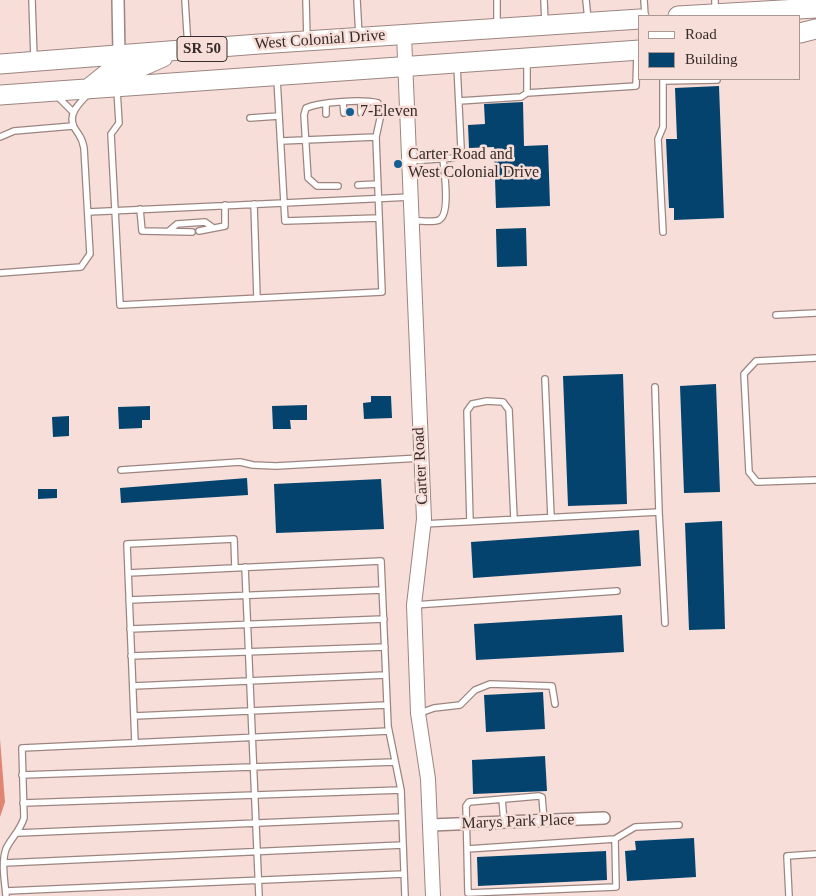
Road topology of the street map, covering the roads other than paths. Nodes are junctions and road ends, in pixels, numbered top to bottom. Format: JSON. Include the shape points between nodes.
{"nodes":[{"id":1,"x":32,"y":0,"type":"edge"},
{"id":2,"x":118,"y":0,"type":"edge"},
{"id":3,"x":185,"y":0,"type":"edge"},
{"id":4,"x":306,"y":0,"type":"edge"},
{"id":5,"x":357,"y":0,"type":"edge"},
{"id":6,"x":497,"y":0,"type":"edge"},
{"id":7,"x":544,"y":0,"type":"edge"},
{"id":8,"x":586,"y":0,"type":"edge"},
{"id":9,"x":644,"y":0,"type":"edge"},
{"id":10,"x":715,"y":7,"type":"edge"},
{"id":11,"x":816,"y":8,"type":"edge"},
{"id":12,"x":644,"y":15,"type":"edge"},
{"id":13,"x":682,"y":15,"type":"edge"},
{"id":14,"x":638,"y":19,"type":"edge"},
{"id":15,"x":588,"y":22,"type":"junction"},
{"id":16,"x":545,"y":25,"type":"junction"},
{"id":17,"x":497,"y":28,"type":"junction"},
{"id":18,"x":816,"y":29,"type":"edge"},
{"id":19,"x":801,"y":33,"type":"edge"},
{"id":20,"x":404,"y":34,"type":"junction"},
{"id":21,"x":358,"y":38,"type":"junction"},
{"id":22,"x":307,"y":41,"type":"junction"},
{"id":23,"x":816,"y":41,"type":"edge"},
{"id":24,"x":801,"y":42,"type":"edge"},
{"id":25,"x":188,"y":50,"type":"junction"},
{"id":26,"x":638,"y":50,"type":"edge"},
{"id":27,"x":119,"y":55,"type":"junction"},
{"id":28,"x":526,"y":57,"type":"junction"},
{"id":29,"x":34,"y":61,"type":"junction"},
{"id":30,"x":457,"y":62,"type":"junction"},
{"id":31,"x":0,"y":64,"type":"edge"},
{"id":32,"x":406,"y":66,"type":"junction"},
{"id":33,"x":276,"y":75,"type":"junction"},
{"id":34,"x":663,"y":80,"type":"edge"},
{"id":35,"x":717,"y":80,"type":"edge"},
{"id":36,"x":116,"y":87,"type":"junction"},
{"id":37,"x":91,"y":88,"type":"junction"},
{"id":38,"x":52,"y":91,"type":"junction"},
{"id":39,"x":527,"y":93,"type":"junction"},
{"id":40,"x":0,"y":94,"type":"edge"},
{"id":41,"x":459,"y":101,"type":"junction"},
{"id":42,"x":361,"y":102,"type":"junction"},
{"id":43,"x":343,"y":103,"type":"junction"},
{"id":44,"x":326,"y":104,"type":"junction"},
{"id":45,"x":73,"y":112,"type":"junction"},
{"id":46,"x":344,"y":113,"type":"dead end"},
{"id":47,"x":361,"y":113,"type":"dead end"},
{"id":48,"x":326,"y":114,"type":"dead end"},
{"id":49,"x":279,"y":116,"type":"junction"},
{"id":50,"x":250,"y":118,"type":"dead end"},
{"id":51,"x":73,"y":126,"type":"junction"},
{"id":52,"x":362,"y":129,"type":"dead end"},
{"id":53,"x":327,"y":130,"type":"dead end"},
{"id":54,"x":344,"y":130,"type":"dead end"},
{"id":55,"x":0,"y":137,"type":"edge"},
{"id":56,"x":362,"y":137,"type":"junction"},
{"id":57,"x":376,"y":137,"type":"junction"},
{"id":58,"x":345,"y":138,"type":"junction"},
{"id":59,"x":328,"y":139,"type":"junction"},
{"id":60,"x":304,"y":140,"type":"junction"},
{"id":61,"x":281,"y":141,"type":"junction"},
{"id":62,"x":443,"y":159,"type":"junction"},
{"id":63,"x":409,"y":162,"type":"junction"},
{"id":64,"x":378,"y":184,"type":"junction"},
{"id":65,"x":358,"y":185,"type":"dead end"},
{"id":66,"x":338,"y":186,"type":"dead end"},
{"id":67,"x":410,"y":197,"type":"junction"},
{"id":68,"x":378,"y":198,"type":"junction"},
{"id":69,"x":284,"y":203,"type":"junction"},
{"id":70,"x":254,"y":204,"type":"junction"},
{"id":71,"x":225,"y":206,"type":"junction"},
{"id":72,"x":140,"y":210,"type":"junction"},
{"id":73,"x":116,"y":211,"type":"junction"},
{"id":74,"x":88,"y":212,"type":"junction"},
{"id":75,"x":379,"y":218,"type":"junction"},
{"id":76,"x":412,"y":220,"type":"junction"},
{"id":77,"x":212,"y":227,"type":"junction"},
{"id":78,"x":170,"y":230,"type":"junction"},
{"id":79,"x":663,"y":232,"type":"dead end"},
{"id":80,"x":0,"y":273,"type":"edge"},
{"id":81,"x":257,"y":298,"type":"junction"},
{"id":82,"x":816,"y":313,"type":"edge"},
{"id":83,"x":776,"y":314,"type":"dead end"},
{"id":84,"x":816,"y":358,"type":"edge"},
{"id":85,"x":545,"y":379,"type":"dead end"},
{"id":86,"x":655,"y":386,"type":"dead end"},
{"id":87,"x":421,"y":458,"type":"junction"},
{"id":88,"x":121,"y":470,"type":"dead end"},
{"id":89,"x":816,"y":480,"type":"edge"},
{"id":90,"x":659,"y":512,"type":"junction"},
{"id":91,"x":551,"y":517,"type":"junction"},
{"id":92,"x":514,"y":519,"type":"junction"},
{"id":93,"x":470,"y":522,"type":"junction"},
{"id":94,"x":423,"y":524,"type":"junction"},
{"id":95,"x":245,"y":567,"type":"junction"},
{"id":96,"x":235,"y":568,"type":"junction"},
{"id":97,"x":128,"y":573,"type":"junction"},
{"id":98,"x":382,"y":590,"type":"junction"},
{"id":99,"x":617,"y":591,"type":"dead end"},
{"id":100,"x":246,"y":596,"type":"junction"},
{"id":101,"x":129,"y":600,"type":"junction"},
{"id":102,"x":414,"y":605,"type":"junction"},
{"id":103,"x":384,"y":619,"type":"junction"},
{"id":104,"x":665,"y":623,"type":"dead end"},
{"id":105,"x":247,"y":624,"type":"junction"},
{"id":106,"x":130,"y":629,"type":"junction"},
{"id":107,"x":385,"y":646,"type":"junction"},
{"id":108,"x":248,"y":652,"type":"junction"},
{"id":109,"x":131,"y":656,"type":"junction"},
{"id":110,"x":386,"y":675,"type":"junction"},
{"id":111,"x":250,"y":681,"type":"junction"},
{"id":112,"x":132,"y":686,"type":"junction"},
{"id":113,"x":555,"y":704,"type":"dead end"},
{"id":114,"x":387,"y":705,"type":"junction"},
{"id":115,"x":251,"y":711,"type":"junction"},
{"id":116,"x":418,"y":713,"type":"junction"},
{"id":117,"x":134,"y":716,"type":"junction"},
{"id":118,"x":389,"y":731,"type":"junction"},
{"id":119,"x":252,"y":738,"type":"junction"},
{"id":120,"x":134,"y":743,"type":"junction"},
{"id":121,"x":395,"y":762,"type":"junction"},
{"id":122,"x":253,"y":766,"type":"junction"},
{"id":123,"x":22,"y":775,"type":"junction"},
{"id":124,"x":401,"y":790,"type":"junction"},
{"id":125,"x":254,"y":795,"type":"junction"},
{"id":126,"x":502,"y":799,"type":"junction"},
{"id":127,"x":23,"y":803,"type":"junction"},
{"id":128,"x":402,"y":817,"type":"junction"},
{"id":129,"x":604,"y":818,"type":"dead end"},
{"id":130,"x":544,"y":821,"type":"junction"},
{"id":131,"x":504,"y":822,"type":"junction"},
{"id":132,"x":256,"y":823,"type":"junction"},
{"id":133,"x":467,"y":824,"type":"junction"},
{"id":134,"x":431,"y":825,"type":"junction"},
{"id":135,"x":679,"y":825,"type":"dead end"},
{"id":136,"x":18,"y":833,"type":"junction"},
{"id":137,"x":615,"y":839,"type":"junction"},
{"id":138,"x":403,"y":845,"type":"junction"},
{"id":139,"x":467,"y":849,"type":"junction"},
{"id":140,"x":257,"y":852,"type":"junction"},
{"id":141,"x":816,"y":854,"type":"edge"},
{"id":142,"x":4,"y":863,"type":"junction"},
{"id":143,"x":404,"y":874,"type":"junction"},
{"id":144,"x":258,"y":881,"type":"junction"},
{"id":145,"x":6,"y":893,"type":"edge"},
{"id":146,"x":259,"y":896,"type":"edge"},
{"id":147,"x":405,"y":896,"type":"edge"},
{"id":148,"x":433,"y":896,"type":"edge"},
{"id":149,"x":789,"y":896,"type":"edge"}],
"edges":[{"from":1,"to":29,"type":"lane"},
{"from":2,"to":27,"type":"street"},
{"from":3,"to":25,"type":"lane"},
{"from":4,"to":22,"type":"lane"},
{"from":5,"to":21,"type":"lane"},
{"from":6,"to":17,"type":"lane"},
{"from":7,"to":16,"type":"lane"},
{"from":8,"to":15,"type":"lane"},
{"from":9,"to":12,"type":"lane"},
{"from":10,"to":11,"type":"highway"},
{"from":10,"to":13,"type":"highway"},
{"from":14,"to":15,"type":"highway","name":"West Colonial Drive","number":"SR 50"},
{"from":15,"to":16,"type":"highway","name":"West Colonial Drive","number":"SR 50"},
{"from":16,"to":17,"type":"highway","name":"West Colonial Drive","number":"SR 50"},
{"from":17,"to":20,"type":"highway","name":"West Colonial Drive","number":"SR 50"},
{"from":18,"to":19,"type":"highway"},
{"from":20,"to":21,"type":"highway","name":"West Colonial Drive","number":"SR 50"},
{"from":20,"to":32,"type":"street","name":"Carter Road"},
{"from":21,"to":22,"type":"highway","name":"West Colonial Drive","number":"SR 50"},
{"from":22,"to":25,"type":"highway","name":"West Colonial Drive","number":"SR 50"},
{"from":23,"to":24,"type":"highway"},
{"from":25,"to":27,"type":"highway","name":"West Colonial Drive","number":"SR 50"},
{"from":25,"to":36,"type":"highway","via":[[142,65],[129,72]]},
{"from":26,"to":28,"type":"highway","name":"West Colonial Drive","number":"SR 50"},
{"from":26,"to":39,"type":"lane","via":[[636,86]]},
{"from":27,"to":29,"type":"highway","name":"West Colonial Drive","number":"SR 50"},
{"from":27,"to":37,"type":"highway","via":[[113,69]]},
{"from":28,"to":30,"type":"highway","name":"West Colonial Drive","number":"SR 50"},
{"from":28,"to":39,"type":"lane"},
{"from":29,"to":31,"type":"highway","name":"West Colonial Drive","number":"SR 50"},
{"from":30,"to":32,"type":"highway","name":"West Colonial Drive","number":"SR 50"},
{"from":30,"to":41,"type":"lane"},
{"from":32,"to":33,"type":"highway","name":"West Colonial Drive","number":"SR 50"},
{"from":32,"to":63,"type":"street","name":"Carter Road"},
{"from":33,"to":36,"type":"highway","name":"West Colonial Drive","number":"SR 50"},
{"from":33,"to":49,"type":"lane"},
{"from":34,"to":35,"type":"lane"},
{"from":34,"to":79,"type":"lane","via":[[663,127],[658,140]]},
{"from":36,"to":37,"type":"highway","name":"West Colonial Drive","number":"SR 50"},
{"from":36,"to":73,"type":"lane","via":[[119,123],[111,134]]},
{"from":37,"to":38,"type":"highway","name":"West Colonial Drive","number":"SR 50"},
{"from":37,"to":45,"type":"lane"},
{"from":38,"to":40,"type":"highway","name":"West Colonial Drive","number":"SR 50"},
{"from":38,"to":45,"type":"lane"},
{"from":39,"to":41,"type":"lane","via":[[513,98]]},
{"from":41,"to":62,"type":"lane","via":[[461,148],[459,155]]},
{"from":42,"to":43,"type":"lane"},
{"from":42,"to":47,"type":"lane"},
{"from":42,"to":57,"type":"lane","via":[[378,103],[380,124]]},
{"from":43,"to":44,"type":"lane"},
{"from":43,"to":46,"type":"lane"},
{"from":44,"to":48,"type":"lane"},
{"from":44,"to":60,"type":"lane","via":[[306,108]]},
{"from":45,"to":51,"type":"lane"},
{"from":49,"to":50,"type":"lane"},
{"from":49,"to":61,"type":"lane"},
{"from":51,"to":55,"type":"lane","via":[[14,131]]},
{"from":51,"to":74,"type":"lane","via":[[82,136]]},
{"from":52,"to":56,"type":"lane"},
{"from":53,"to":59,"type":"lane"},
{"from":54,"to":58,"type":"lane"},
{"from":56,"to":57,"type":"lane"},
{"from":56,"to":58,"type":"lane"},
{"from":57,"to":64,"type":"lane"},
{"from":58,"to":59,"type":"lane"},
{"from":59,"to":60,"type":"lane"},
{"from":60,"to":61,"type":"lane"},
{"from":60,"to":66,"type":"lane","via":[[308,178],[317,186]]},
{"from":61,"to":69,"type":"lane"},
{"from":62,"to":63,"type":"lane"},
{"from":62,"to":76,"type":"lane","via":[[446,210],[443,217],[438,220]]},
{"from":63,"to":67,"type":"street","name":"Carter Road"},
{"from":64,"to":65,"type":"lane"},
{"from":64,"to":68,"type":"lane"},
{"from":67,"to":68,"type":"lane"},
{"from":67,"to":76,"type":"street","name":"Carter Road"},
{"from":68,"to":69,"type":"lane"},
{"from":68,"to":75,"type":"lane"},
{"from":69,"to":70,"type":"lane"},
{"from":69,"to":75,"type":"lane","via":[[284,221]]},
{"from":70,"to":71,"type":"lane"},
{"from":70,"to":81,"type":"lane"},
{"from":71,"to":72,"type":"lane"},
{"from":71,"to":77,"type":"lane","via":[[225,226]]},
{"from":72,"to":73,"type":"lane"},
{"from":72,"to":78,"type":"lane","via":[[142,231]]},
{"from":73,"to":74,"type":"lane"},
{"from":73,"to":81,"type":"lane","via":[[120,305]]},
{"from":74,"to":80,"type":"lane","via":[[90,254],[81,267]]},
{"from":75,"to":81,"type":"lane","via":[[382,292]]},
{"from":76,"to":87,"type":"street","name":"Carter Road"},
{"from":77,"to":78,"type":"lane","via":[[206,231]]},
{"from":77,"to":78,"type":"lane","via":[[205,222],[176,224]]},
{"from":82,"to":83,"type":"lane"},
{"from":84,"to":89,"type":"lane","via":[[756,361],[744,374],[749,472],[757,482]]},
{"from":85,"to":91,"type":"lane"},
{"from":86,"to":90,"type":"lane"},
{"from":87,"to":88,"type":"lane","via":[[276,466],[240,462]]},
{"from":87,"to":94,"type":"street","name":"Carter Road"},
{"from":90,"to":91,"type":"lane"},
{"from":90,"to":104,"type":"lane"},
{"from":91,"to":92,"type":"lane"},
{"from":92,"to":93,"type":"lane"},
{"from":92,"to":93,"type":"lane","via":[[508,410],[503,402],[487,401],[472,404],[467,411]]},
{"from":93,"to":94,"type":"lane"},
{"from":94,"to":102,"type":"street","name":"Carter Road"},
{"from":95,"to":96,"type":"lane"},
{"from":95,"to":98,"type":"lane","via":[[381,561]]},
{"from":95,"to":100,"type":"lane"},
{"from":96,"to":97,"type":"lane"},
{"from":96,"to":97,"type":"lane","via":[[234,539],[166,542],[127,544]]},
{"from":97,"to":101,"type":"lane"},
{"from":98,"to":100,"type":"lane"},
{"from":98,"to":103,"type":"lane"},
{"from":99,"to":102,"type":"lane"},
{"from":100,"to":101,"type":"lane"},
{"from":100,"to":105,"type":"lane"},
{"from":101,"to":106,"type":"lane"},
{"from":102,"to":116,"type":"street","name":"Carter Road"},
{"from":103,"to":105,"type":"lane"},
{"from":103,"to":107,"type":"lane"},
{"from":105,"to":106,"type":"lane"},
{"from":105,"to":108,"type":"lane"},
{"from":106,"to":109,"type":"lane"},
{"from":107,"to":108,"type":"lane"},
{"from":107,"to":110,"type":"lane"},
{"from":108,"to":109,"type":"lane"},
{"from":108,"to":111,"type":"lane"},
{"from":109,"to":112,"type":"lane"},
{"from":110,"to":111,"type":"lane"},
{"from":110,"to":114,"type":"lane"},
{"from":111,"to":112,"type":"lane"},
{"from":111,"to":115,"type":"lane"},
{"from":112,"to":117,"type":"lane"},
{"from":113,"to":116,"type":"lane","via":[[552,686],[490,684],[475,690],[460,705]]},
{"from":114,"to":115,"type":"lane"},
{"from":114,"to":118,"type":"lane"},
{"from":115,"to":117,"type":"lane"},
{"from":115,"to":119,"type":"lane"},
{"from":116,"to":134,"type":"street","name":"Carter Road"},
{"from":117,"to":120,"type":"lane"},
{"from":118,"to":119,"type":"lane"},
{"from":118,"to":121,"type":"lane"},
{"from":119,"to":120,"type":"lane"},
{"from":119,"to":122,"type":"lane"},
{"from":120,"to":123,"type":"lane","via":[[22,748]]},
{"from":121,"to":122,"type":"lane"},
{"from":121,"to":124,"type":"lane"},
{"from":122,"to":123,"type":"lane"},
{"from":122,"to":125,"type":"lane"},
{"from":123,"to":127,"type":"lane"},
{"from":124,"to":125,"type":"lane"},
{"from":124,"to":128,"type":"lane"},
{"from":125,"to":127,"type":"lane"},
{"from":125,"to":132,"type":"lane"},
{"from":126,"to":130,"type":"lane","via":[[542,797]]},
{"from":126,"to":131,"type":"lane"},
{"from":126,"to":133,"type":"lane","via":[[469,802],[466,806]]},
{"from":127,"to":136,"type":"lane","via":[[24,818]]},
{"from":128,"to":132,"type":"lane"},
{"from":128,"to":138,"type":"lane"},
{"from":129,"to":130,"type":"street","name":"Marys Park Place"},
{"from":130,"to":131,"type":"street","name":"Marys Park Place"},
{"from":131,"to":133,"type":"street","name":"Marys Park Place"},
{"from":132,"to":136,"type":"lane"},
{"from":132,"to":140,"type":"lane"},
{"from":133,"to":134,"type":"street","name":"Marys Park Place"},
{"from":133,"to":139,"type":"lane"},
{"from":134,"to":148,"type":"street","name":"Carter Road"},
{"from":135,"to":137,"type":"lane","via":[[635,827]]},
{"from":136,"to":142,"type":"lane","via":[[6,848]]},
{"from":137,"to":139,"type":"lane"},
{"from":137,"to":139,"type":"lane","via":[[616,887],[468,894]]},
{"from":138,"to":140,"type":"lane"},
{"from":138,"to":143,"type":"lane"},
{"from":140,"to":142,"type":"lane"},
{"from":140,"to":144,"type":"lane"},
{"from":141,"to":149,"type":"lane","via":[[787,856]]},
{"from":142,"to":145,"type":"lane"},
{"from":143,"to":144,"type":"lane"},
{"from":143,"to":147,"type":"lane"},
{"from":144,"to":145,"type":"lane"},
{"from":144,"to":146,"type":"lane"}]}
